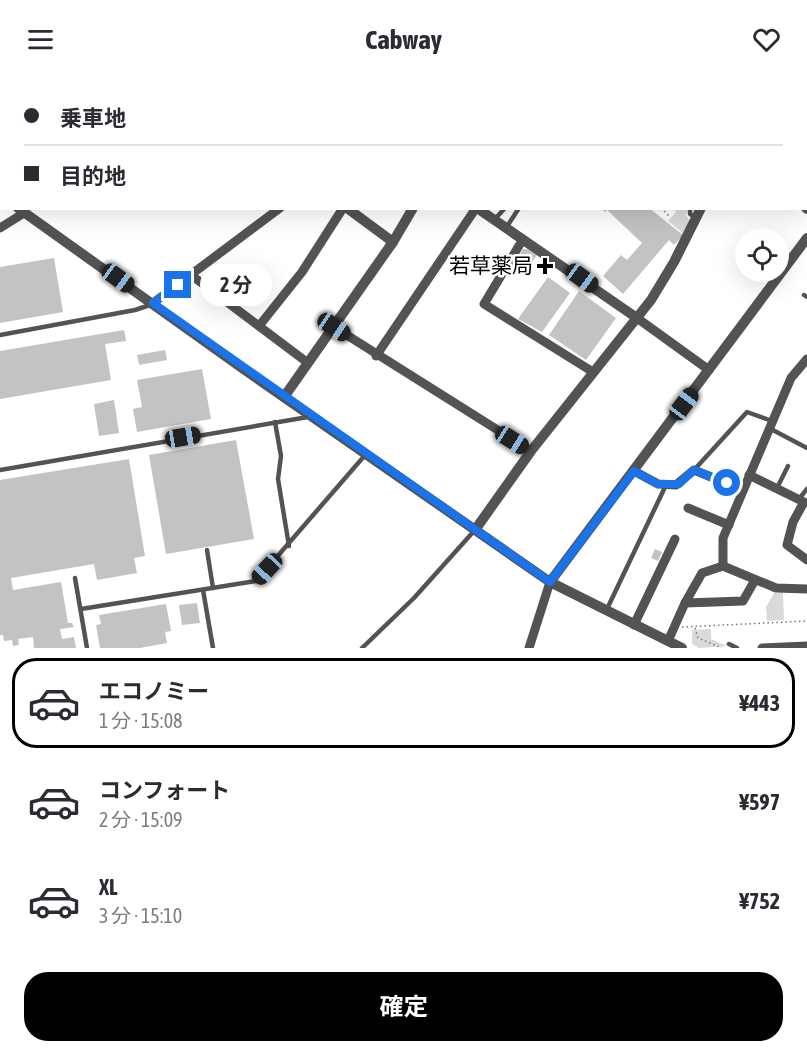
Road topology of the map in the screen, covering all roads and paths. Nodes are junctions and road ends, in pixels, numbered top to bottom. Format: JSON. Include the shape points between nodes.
{"nodes":[{"id":1,"x":277,"y":210,"type":"edge"},
{"id":2,"x":344,"y":210,"type":"edge"},
{"id":3,"x":348,"y":210,"type":"edge"},
{"id":4,"x":412,"y":210,"type":"edge"},
{"id":5,"x":475,"y":210,"type":"edge"},
{"id":6,"x":479,"y":210,"type":"edge"},
{"id":7,"x":503,"y":210,"type":"edge"},
{"id":8,"x":518,"y":210,"type":"edge"},
{"id":9,"x":662,"y":210,"type":"edge"},
{"id":10,"x":668,"y":210,"type":"edge"},
{"id":11,"x":21,"y":211,"type":"edge"},
{"id":12,"x":695,"y":212,"type":"edge"},
{"id":13,"x":666,"y":213,"type":"junction"},
{"id":14,"x":670,"y":217,"type":"dead end"},
{"id":15,"x":494,"y":220,"type":"junction"},
{"id":16,"x":0,"y":228,"type":"edge"},
{"id":17,"x":506,"y":228,"type":"junction"},
{"id":18,"x":807,"y":238,"type":"edge"},
{"id":19,"x":523,"y":239,"type":"junction"},
{"id":20,"x":393,"y":242,"type":"junction"},
{"id":21,"x":191,"y":275,"type":"junction"},
{"id":22,"x":153,"y":303,"type":"junction"},
{"id":23,"x":637,"y":318,"type":"junction"},
{"id":24,"x":259,"y":326,"type":"junction"},
{"id":25,"x":334,"y":327,"type":"junction"},
{"id":26,"x":0,"y":335,"type":"edge"},
{"id":27,"x":376,"y":356,"type":"junction"},
{"id":28,"x":806,"y":361,"type":"edge"},
{"id":29,"x":308,"y":363,"type":"junction"},
{"id":30,"x":709,"y":370,"type":"junction"},
{"id":31,"x":593,"y":372,"type":"junction"},
{"id":32,"x":284,"y":397,"type":"junction"},
{"id":33,"x":311,"y":416,"type":"junction"},
{"id":34,"x":275,"y":422,"type":"junction"},
{"id":35,"x":770,"y":424,"type":"junction"},
{"id":36,"x":807,"y":448,"type":"edge"},
{"id":37,"x":531,"y":452,"type":"junction"},
{"id":38,"x":366,"y":454,"type":"junction"},
{"id":39,"x":788,"y":466,"type":"dead end"},
{"id":40,"x":0,"y":470,"type":"edge"},
{"id":41,"x":694,"y":470,"type":"junction"},
{"id":42,"x":634,"y":471,"type":"junction"},
{"id":43,"x":749,"y":475,"type":"junction"},
{"id":44,"x":666,"y":485,"type":"junction"},
{"id":45,"x":777,"y":488,"type":"junction"},
{"id":46,"x":807,"y":489,"type":"edge"},
{"id":47,"x":743,"y":490,"type":"junction"},
{"id":48,"x":799,"y":499,"type":"junction"},
{"id":49,"x":688,"y":508,"type":"dead end"},
{"id":50,"x":729,"y":525,"type":"junction"},
{"id":51,"x":475,"y":530,"type":"junction"},
{"id":52,"x":675,"y":545,"type":"dead end"},
{"id":53,"x":289,"y":546,"type":"junction"},
{"id":54,"x":207,"y":550,"type":"dead end"},
{"id":55,"x":807,"y":560,"type":"edge"},
{"id":56,"x":723,"y":566,"type":"junction"},
{"id":57,"x":75,"y":578,"type":"dead end"},
{"id":58,"x":755,"y":580,"type":"junction"},
{"id":59,"x":550,"y":582,"type":"junction"},
{"id":60,"x":213,"y":588,"type":"junction"},
{"id":61,"x":807,"y":589,"type":"edge"},
{"id":62,"x":203,"y":590,"type":"junction"},
{"id":63,"x":684,"y":603,"type":"junction"},
{"id":64,"x":81,"y":609,"type":"junction"},
{"id":65,"x":605,"y":611,"type":"junction"},
{"id":66,"x":807,"y":621,"type":"edge"},
{"id":67,"x":634,"y":625,"type":"junction"},
{"id":68,"x":695,"y":627,"type":"junction"},
{"id":69,"x":678,"y":628,"type":"dead end"},
{"id":70,"x":668,"y":641,"type":"junction"},
{"id":71,"x":712,"y":644,"type":"junction"},
{"id":72,"x":729,"y":644,"type":"dead end"},
{"id":73,"x":807,"y":645,"type":"edge"},
{"id":74,"x":789,"y":647,"type":"edge"},
{"id":75,"x":87,"y":648,"type":"edge"},
{"id":76,"x":213,"y":648,"type":"edge"},
{"id":77,"x":362,"y":648,"type":"edge"},
{"id":78,"x":529,"y":648,"type":"edge"},
{"id":79,"x":682,"y":648,"type":"edge"},
{"id":80,"x":710,"y":648,"type":"edge"},
{"id":81,"x":722,"y":648,"type":"edge"},
{"id":82,"x":737,"y":648,"type":"edge"},
{"id":83,"x":762,"y":648,"type":"edge"}],
"edges":[{"from":1,"to":21,"type":"street"},
{"from":2,"to":24,"type":"street"},
{"from":3,"to":20,"type":"street"},
{"from":4,"to":20,"type":"street"},
{"from":5,"to":27,"type":"street"},
{"from":6,"to":15,"type":"street"},
{"from":7,"to":15,"type":"lane"},
{"from":8,"to":17,"type":"lane"},
{"from":9,"to":13,"type":"path"},
{"from":10,"to":13,"type":"path"},
{"from":11,"to":16,"type":"street"},
{"from":11,"to":22,"type":"street"},
{"from":12,"to":23,"type":"street","via":[[663,281]]},
{"from":13,"to":14,"type":"path"},
{"from":15,"to":17,"type":"street"},
{"from":17,"to":19,"type":"street"},
{"from":18,"to":30,"type":"street"},
{"from":19,"to":23,"type":"street"},
{"from":19,"to":31,"type":"street","via":[[484,303]]},
{"from":20,"to":25,"type":"street"},
{"from":21,"to":22,"type":"street"},
{"from":21,"to":24,"type":"street"},
{"from":22,"to":26,"type":"lane","via":[[135,310]]},
{"from":22,"to":32,"type":"street"},
{"from":23,"to":30,"type":"street"},
{"from":23,"to":31,"type":"street"},
{"from":24,"to":29,"type":"street"},
{"from":25,"to":27,"type":"street"},
{"from":25,"to":29,"type":"street"},
{"from":27,"to":37,"type":"street"},
{"from":28,"to":35,"type":"street","via":[[792,378]]},
{"from":29,"to":32,"type":"street"},
{"from":30,"to":42,"type":"street"},
{"from":31,"to":37,"type":"street"},
{"from":32,"to":33,"type":"street"},
{"from":33,"to":34,"type":"lane"},
{"from":33,"to":38,"type":"street"},
{"from":34,"to":40,"type":"lane"},
{"from":34,"to":53,"type":"lane","via":[[281,456],[278,479]]},
{"from":35,"to":36,"type":"lane"},
{"from":35,"to":41,"type":"lane","via":[[747,412]]},
{"from":35,"to":43,"type":"street"},
{"from":37,"to":51,"type":"street"},
{"from":38,"to":51,"type":"street"},
{"from":38,"to":53,"type":"lane"},
{"from":39,"to":45,"type":"lane"},
{"from":41,"to":44,"type":"street","via":[[679,484]]},
{"from":41,"to":47,"type":"street"},
{"from":42,"to":44,"type":"street"},
{"from":42,"to":59,"type":"street"},
{"from":43,"to":45,"type":"street"},
{"from":43,"to":47,"type":"street"},
{"from":44,"to":65,"type":"lane"},
{"from":45,"to":48,"type":"street"},
{"from":46,"to":48,"type":"lane"},
{"from":47,"to":50,"type":"street"},
{"from":48,"to":55,"type":"street","via":[[804,502],[787,545]]},
{"from":49,"to":50,"type":"street"},
{"from":50,"to":56,"type":"street","via":[[723,538]]},
{"from":51,"to":59,"type":"street"},
{"from":51,"to":77,"type":"lane"},
{"from":52,"to":67,"type":"street"},
{"from":53,"to":60,"type":"lane","via":[[256,581]]},
{"from":54,"to":60,"type":"lane"},
{"from":56,"to":58,"type":"street"},
{"from":56,"to":63,"type":"street","via":[[699,575]]},
{"from":57,"to":64,"type":"lane"},
{"from":58,"to":61,"type":"street","via":[[776,588]]},
{"from":58,"to":63,"type":"street","via":[[743,601]]},
{"from":59,"to":65,"type":"street"},
{"from":59,"to":78,"type":"street"},
{"from":60,"to":62,"type":"lane"},
{"from":62,"to":64,"type":"lane"},
{"from":62,"to":76,"type":"lane"},
{"from":63,"to":70,"type":"street"},
{"from":64,"to":75,"type":"lane"},
{"from":65,"to":67,"type":"street"},
{"from":66,"to":68,"type":"path"},
{"from":67,"to":70,"type":"street"},
{"from":68,"to":69,"type":"path"},
{"from":68,"to":71,"type":"path","via":[[698,638]]},
{"from":70,"to":79,"type":"street"},
{"from":71,"to":80,"type":"path"},
{"from":71,"to":81,"type":"path"},
{"from":72,"to":82,"type":"lane"},
{"from":73,"to":74,"type":"street"},
{"from":74,"to":83,"type":"street"}]}
